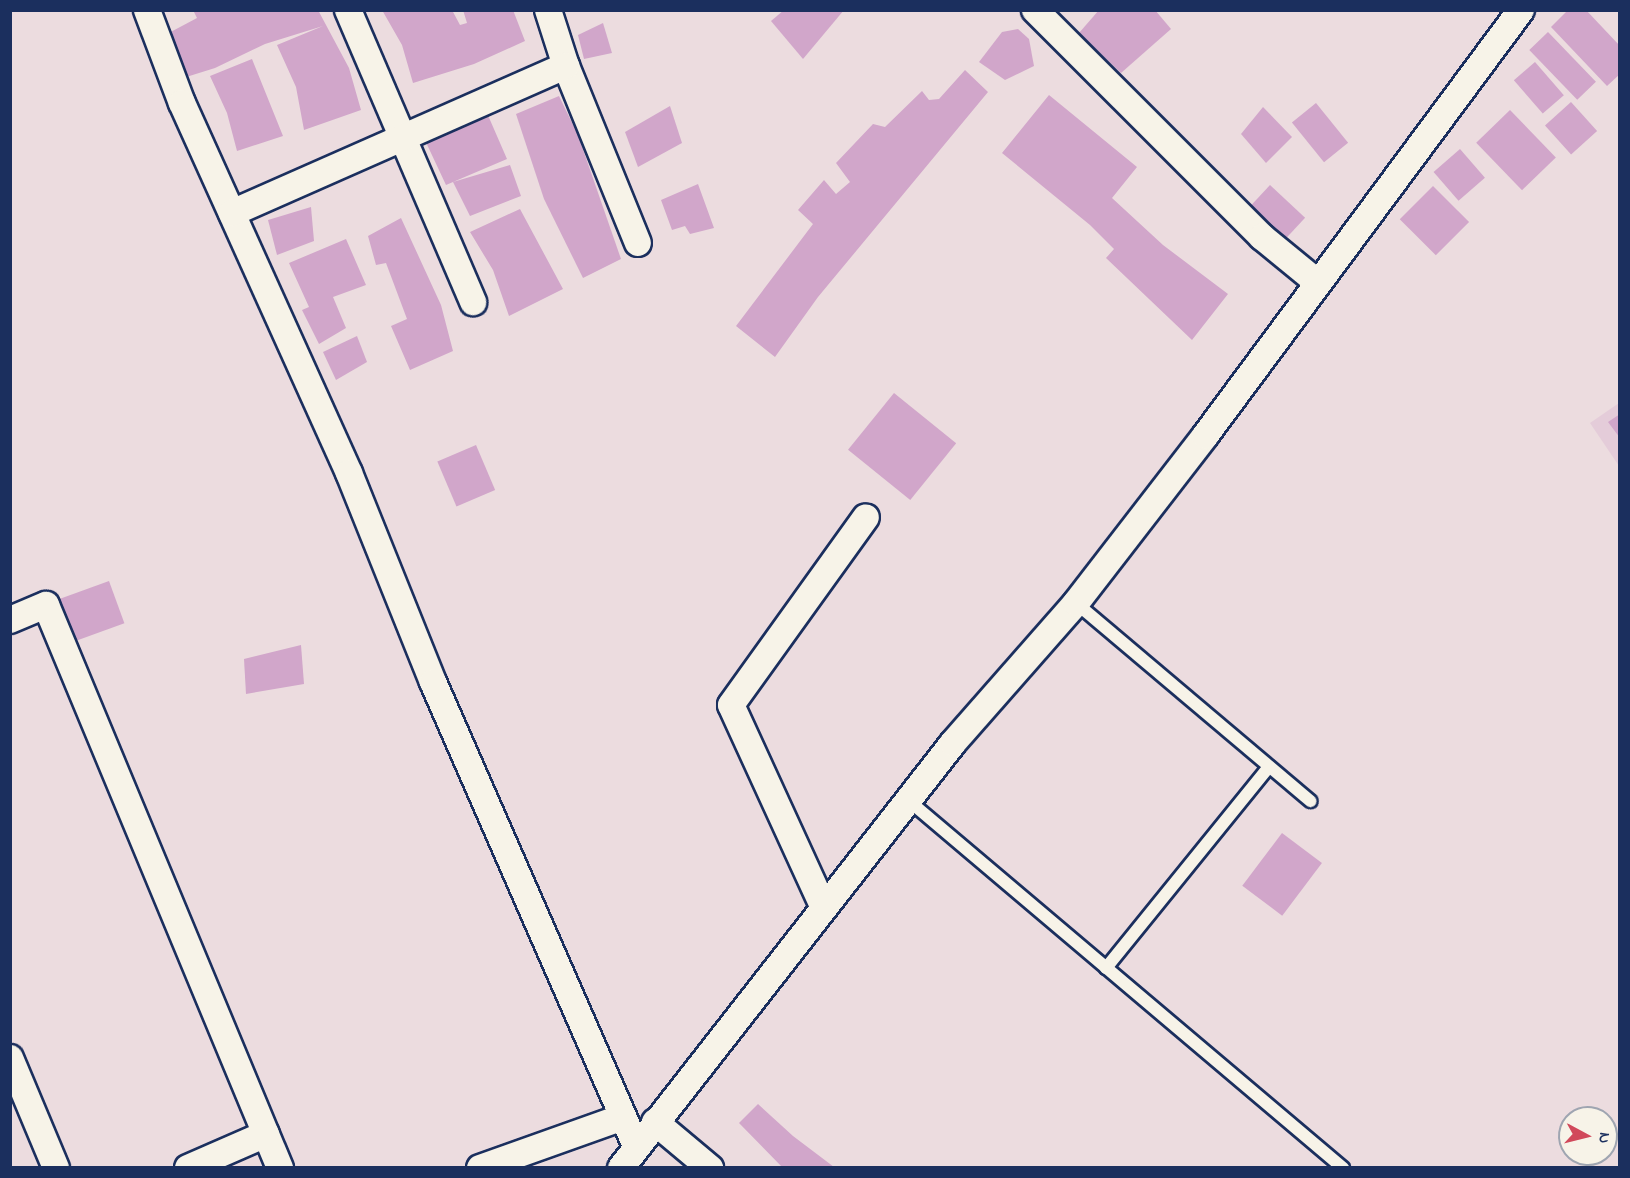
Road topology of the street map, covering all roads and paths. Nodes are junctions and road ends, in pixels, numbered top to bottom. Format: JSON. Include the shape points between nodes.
{"nodes":[{"id":1,"x":147,"y":10,"type":"edge"},
{"id":2,"x":348,"y":10,"type":"edge"},
{"id":3,"x":548,"y":10,"type":"edge"},
{"id":4,"x":1035,"y":10,"type":"edge"},
{"id":5,"x":1521,"y":10,"type":"edge"},
{"id":6,"x":566,"y":66,"type":"junction"},
{"id":7,"x":403,"y":138,"type":"junction"},
{"id":8,"x":232,"y":213,"type":"junction"},
{"id":9,"x":638,"y":243,"type":"dead end"},
{"id":10,"x":1317,"y":282,"type":"junction"},
{"id":11,"x":473,"y":303,"type":"dead end"},
{"id":12,"x":866,"y":517,"type":"dead end"},
{"id":13,"x":1076,"y":603,"type":"junction"},
{"id":14,"x":10,"y":620,"type":"edge"},
{"id":15,"x":1269,"y":767,"type":"junction"},
{"id":16,"x":908,"y":800,"type":"junction"},
{"id":17,"x":1310,"y":801,"type":"dead end"},
{"id":18,"x":824,"y":908,"type":"junction"},
{"id":19,"x":1106,"y":968,"type":"junction"},
{"id":20,"x":10,"y":1058,"type":"edge"},
{"id":21,"x":623,"y":1117,"type":"junction"},
{"id":22,"x":655,"y":1122,"type":"junction"},
{"id":23,"x":266,"y":1134,"type":"junction"},
{"id":24,"x":636,"y":1146,"type":"junction"},
{"id":25,"x":56,"y":1167,"type":"edge"},
{"id":26,"x":188,"y":1167,"type":"edge"},
{"id":27,"x":280,"y":1167,"type":"edge"},
{"id":28,"x":480,"y":1167,"type":"edge"},
{"id":29,"x":621,"y":1167,"type":"edge"},
{"id":30,"x":710,"y":1167,"type":"edge"},
{"id":31,"x":1343,"y":1167,"type":"edge"}],
"edges":[{"from":1,"to":8,"type":"street","via":[[182,103]]},
{"from":2,"to":7,"type":"street"},
{"from":3,"to":6,"type":"street"},
{"from":4,"to":10,"type":"street","via":[[1262,237]]},
{"from":5,"to":10,"type":"street"},
{"from":6,"to":7,"type":"street"},
{"from":6,"to":9,"type":"street"},
{"from":7,"to":8,"type":"street"},
{"from":7,"to":11,"type":"street"},
{"from":8,"to":21,"type":"street","via":[[349,472],[437,693]]},
{"from":10,"to":13,"type":"street"},
{"from":12,"to":18,"type":"street","via":[[731,705]]},
{"from":13,"to":15,"type":"lane"},
{"from":13,"to":16,"type":"street"},
{"from":14,"to":23,"type":"street","via":[[46,605]]},
{"from":15,"to":17,"type":"lane"},
{"from":15,"to":19,"type":"lane"},
{"from":16,"to":18,"type":"street"},
{"from":16,"to":19,"type":"lane"},
{"from":18,"to":22,"type":"street"},
{"from":19,"to":31,"type":"lane"},
{"from":20,"to":25,"type":"street"},
{"from":21,"to":24,"type":"street"},
{"from":21,"to":28,"type":"street"},
{"from":22,"to":24,"type":"street"},
{"from":22,"to":30,"type":"street"},
{"from":23,"to":26,"type":"street"},
{"from":23,"to":27,"type":"street"},
{"from":24,"to":29,"type":"street"}]}
